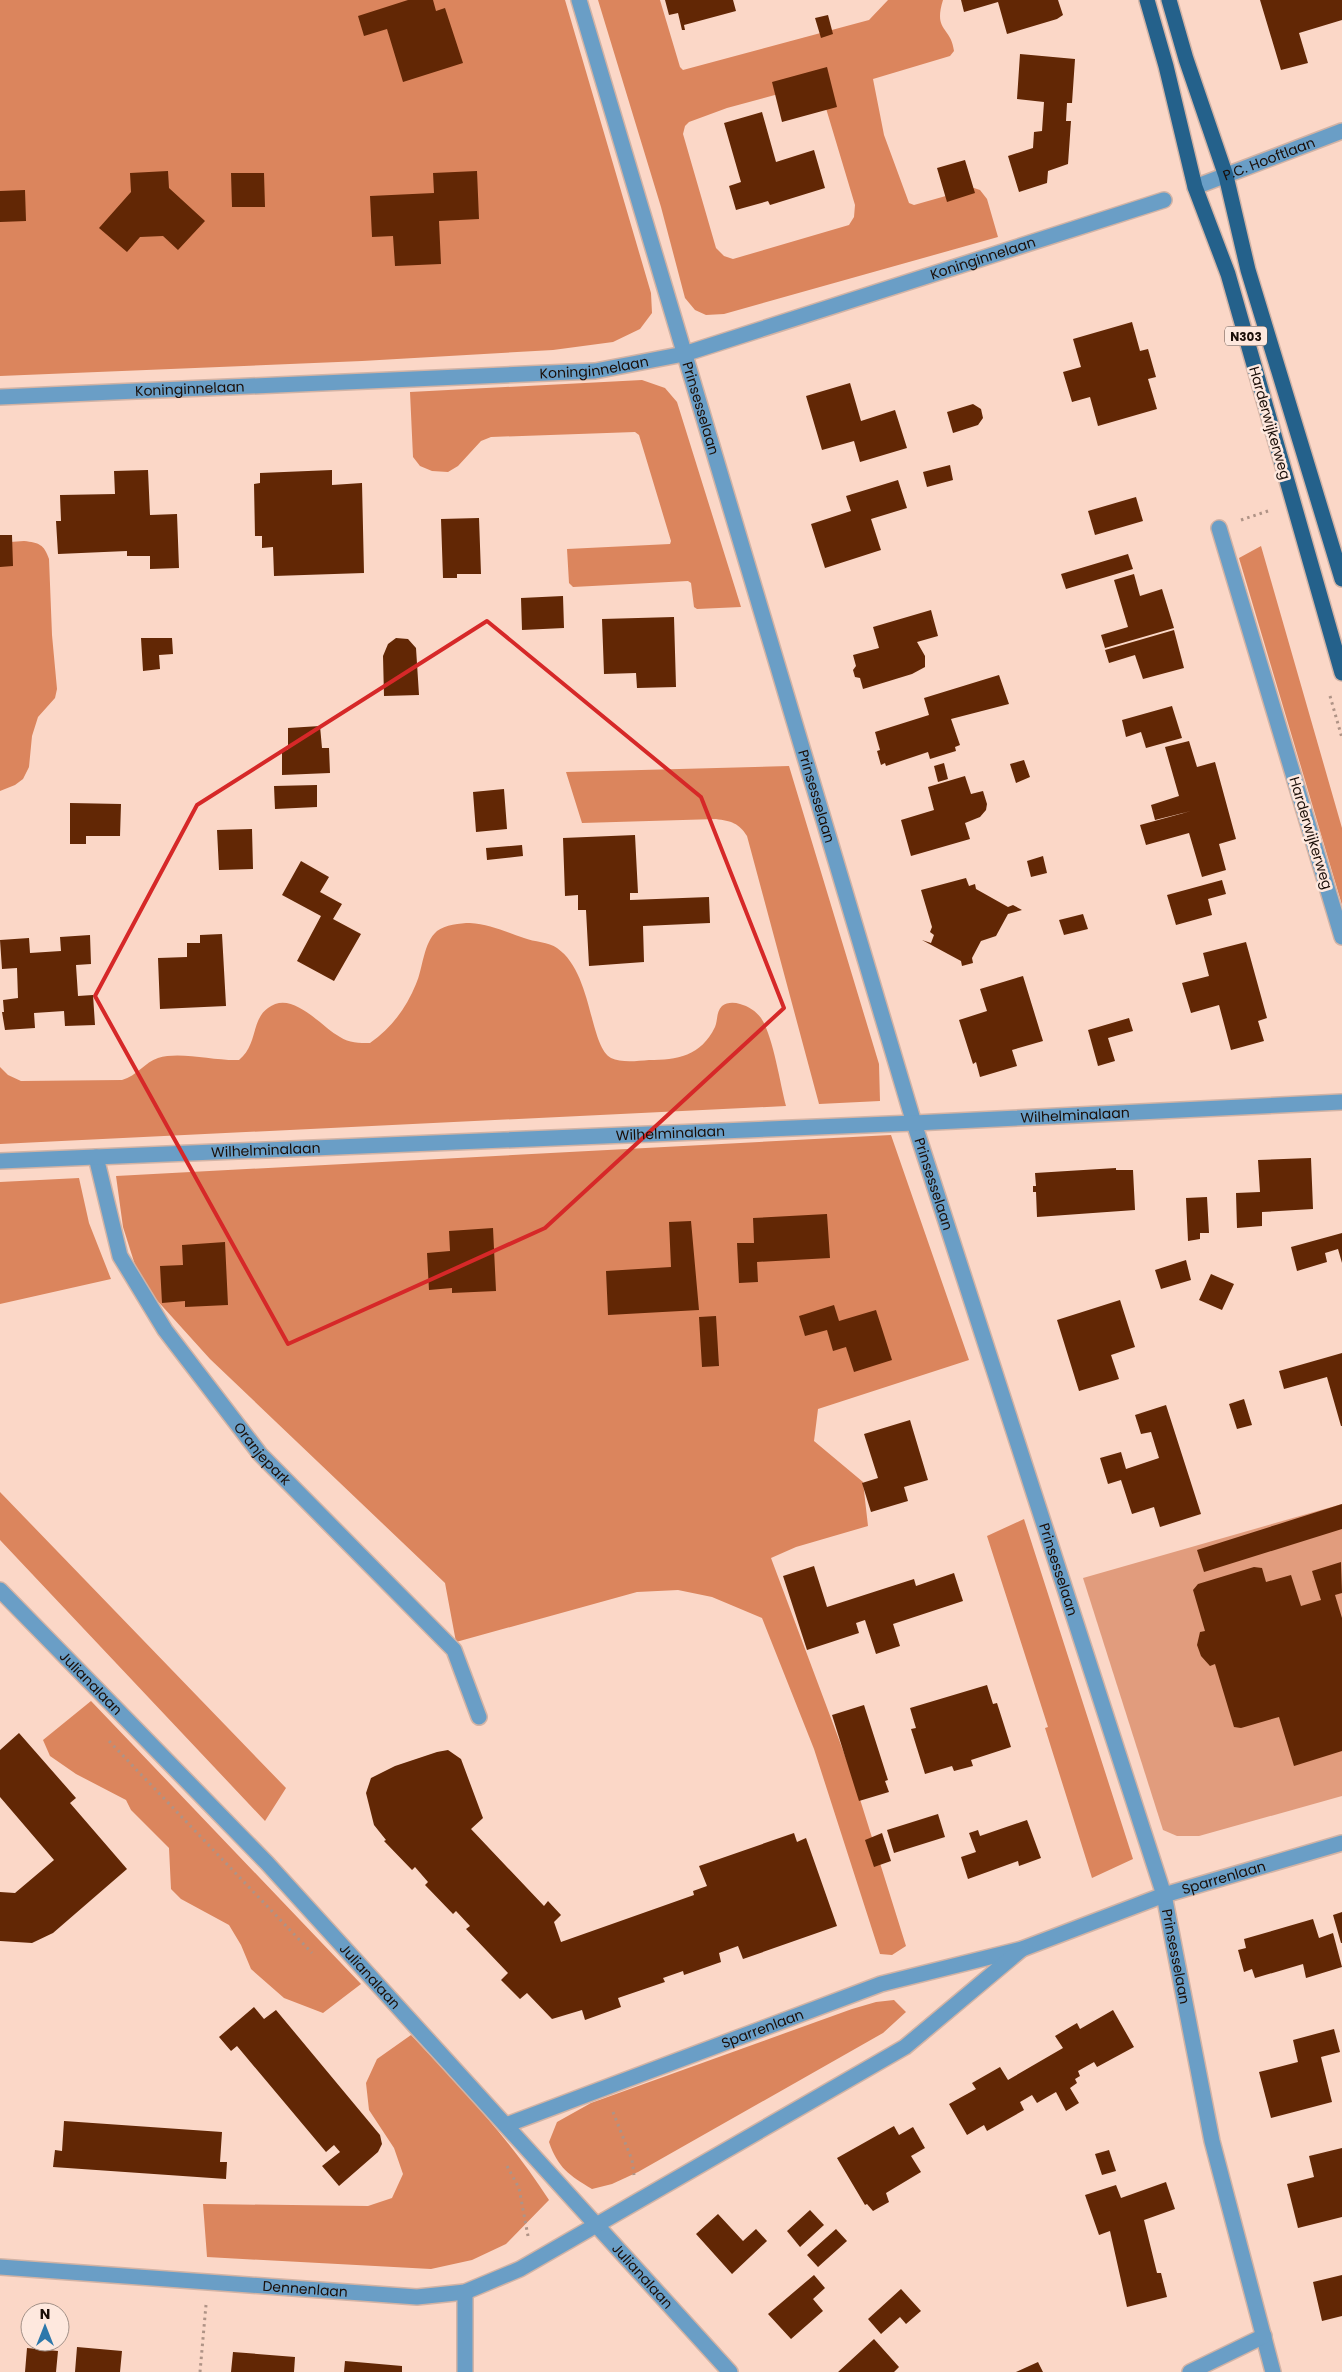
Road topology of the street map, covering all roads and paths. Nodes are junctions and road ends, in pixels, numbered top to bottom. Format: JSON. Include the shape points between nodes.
{"nodes":[{"id":1,"x":579,"y":0,"type":"edge"},
{"id":2,"x":1147,"y":0,"type":"edge"},
{"id":3,"x":1168,"y":0,"type":"edge"},
{"id":4,"x":1342,"y":131,"type":"edge"},
{"id":5,"x":1226,"y":176,"type":"junction"},
{"id":6,"x":1195,"y":187,"type":"junction"},
{"id":7,"x":1164,"y":200,"type":"dead end"},
{"id":8,"x":684,"y":354,"type":"junction"},
{"id":9,"x":0,"y":397,"type":"edge"},
{"id":10,"x":1276,"y":508,"type":"dead end"},
{"id":11,"x":1219,"y":528,"type":"joint"},
{"id":12,"x":1342,"y":579,"type":"edge"},
{"id":13,"x":1342,"y":674,"type":"edge"},
{"id":14,"x":1342,"y":937,"type":"edge"},
{"id":15,"x":1342,"y":1102,"type":"edge"},
{"id":16,"x":914,"y":1123,"type":"junction"},
{"id":17,"x":96,"y":1157,"type":"junction"},
{"id":18,"x":0,"y":1161,"type":"edge"},
{"id":19,"x":0,"y":1590,"type":"edge"},
{"id":20,"x":479,"y":1716,"type":"dead end"},
{"id":21,"x":108,"y":1739,"type":"dead end"},
{"id":22,"x":1342,"y":1843,"type":"edge"},
{"id":23,"x":1164,"y":1895,"type":"junction"},
{"id":24,"x":1022,"y":1949,"type":"junction"},
{"id":25,"x":314,"y":1955,"type":"dead end"},
{"id":26,"x":604,"y":2088,"type":"junction"},
{"id":27,"x":506,"y":2125,"type":"junction"},
{"id":28,"x":505,"y":2162,"type":"dead end"},
{"id":29,"x":637,"y":2200,"type":"junction"},
{"id":30,"x":595,"y":2225,"type":"junction"},
{"id":31,"x":533,"y":2262,"type":"junction"},
{"id":32,"x":0,"y":2267,"type":"edge"},
{"id":33,"x":208,"y":2282,"type":"junction"},
{"id":34,"x":465,"y":2292,"type":"junction"},
{"id":35,"x":1264,"y":2336,"type":"junction"},
{"id":36,"x":200,"y":2372,"type":"edge"},
{"id":37,"x":465,"y":2372,"type":"edge"},
{"id":38,"x":730,"y":2372,"type":"edge"},
{"id":39,"x":1190,"y":2372,"type":"edge"},
{"id":40,"x":1273,"y":2372,"type":"edge"}],
"edges":[{"from":1,"to":8,"type":"street","name":"Prinsesselaan"},
{"from":2,"to":6,"type":"main road","name":"Harderwijkerweg","number":"N303"},
{"from":3,"to":5,"type":"main road","name":"Harderwijkerweg","number":"N303"},
{"from":4,"to":5,"type":"street","name":"P.C. Hooftlaan"},
{"from":5,"to":6,"type":"street","name":"P.C. Hooftlaan"},
{"from":5,"to":12,"type":"main road","name":"Harderwijkerweg","number":"N303","via":[[1248,270]]},
{"from":6,"to":13,"type":"main road","name":"Harderwijkerweg","number":"N303","via":[[1228,274]]},
{"from":7,"to":8,"type":"street","name":"Koninginnelaan"},
{"from":8,"to":9,"type":"street","name":"Koninginnelaan","via":[[595,371]]},
{"from":8,"to":16,"type":"street","name":"Prinsesselaan"},
{"from":10,"to":11,"type":"path"},
{"from":11,"to":14,"type":"street","name":"Harderwijkerweg"},
{"from":15,"to":16,"type":"street","name":"Wilhelminalaan"},
{"from":16,"to":17,"type":"street","name":"Wilhelminalaan"},
{"from":16,"to":23,"type":"street","name":"Prinsesselaan"},
{"from":17,"to":18,"type":"street","name":"Wilhelminalaan"},
{"from":17,"to":20,"type":"street","name":"Oranjepark","via":[[120,1256],[166,1330],[260,1454],[454,1650]]},
{"from":19,"to":27,"type":"street","name":"Julianalaan","via":[[267,1863]]},
{"from":21,"to":25,"type":"path"},
{"from":22,"to":23,"type":"street","name":"Sparrenlaan"},
{"from":23,"to":24,"type":"street","name":"Sparrenlaan"},
{"from":23,"to":35,"type":"street","name":"Prinsesselaan","via":[[1212,2141]]},
{"from":24,"to":26,"type":"street","name":"Sparrenlaan","via":[[881,1984]]},
{"from":24,"to":29,"type":"street","name":"Sparrenlaan","via":[[905,2047]]},
{"from":26,"to":27,"type":"street","name":"Sparrenlaan"},
{"from":26,"to":29,"type":"path","via":[[632,2160]]},
{"from":27,"to":30,"type":"street","name":"Julianalaan"},
{"from":28,"to":31,"type":"path","via":[[519,2188]]},
{"from":29,"to":30,"type":"street","name":"Sparrenlaan"},
{"from":30,"to":31,"type":"street","name":"Dennenlaan"},
{"from":30,"to":38,"type":"street","name":"Julianalaan"},
{"from":31,"to":34,"type":"street","name":"Dennenlaan"},
{"from":32,"to":33,"type":"street","name":"Dennenlaan"},
{"from":33,"to":34,"type":"street","name":"Dennenlaan","via":[[417,2297]]},
{"from":33,"to":36,"type":"path"},
{"from":34,"to":37,"type":"street"},
{"from":35,"to":39,"type":"street"},
{"from":35,"to":40,"type":"street","name":"Prinsesselaan"}]}
